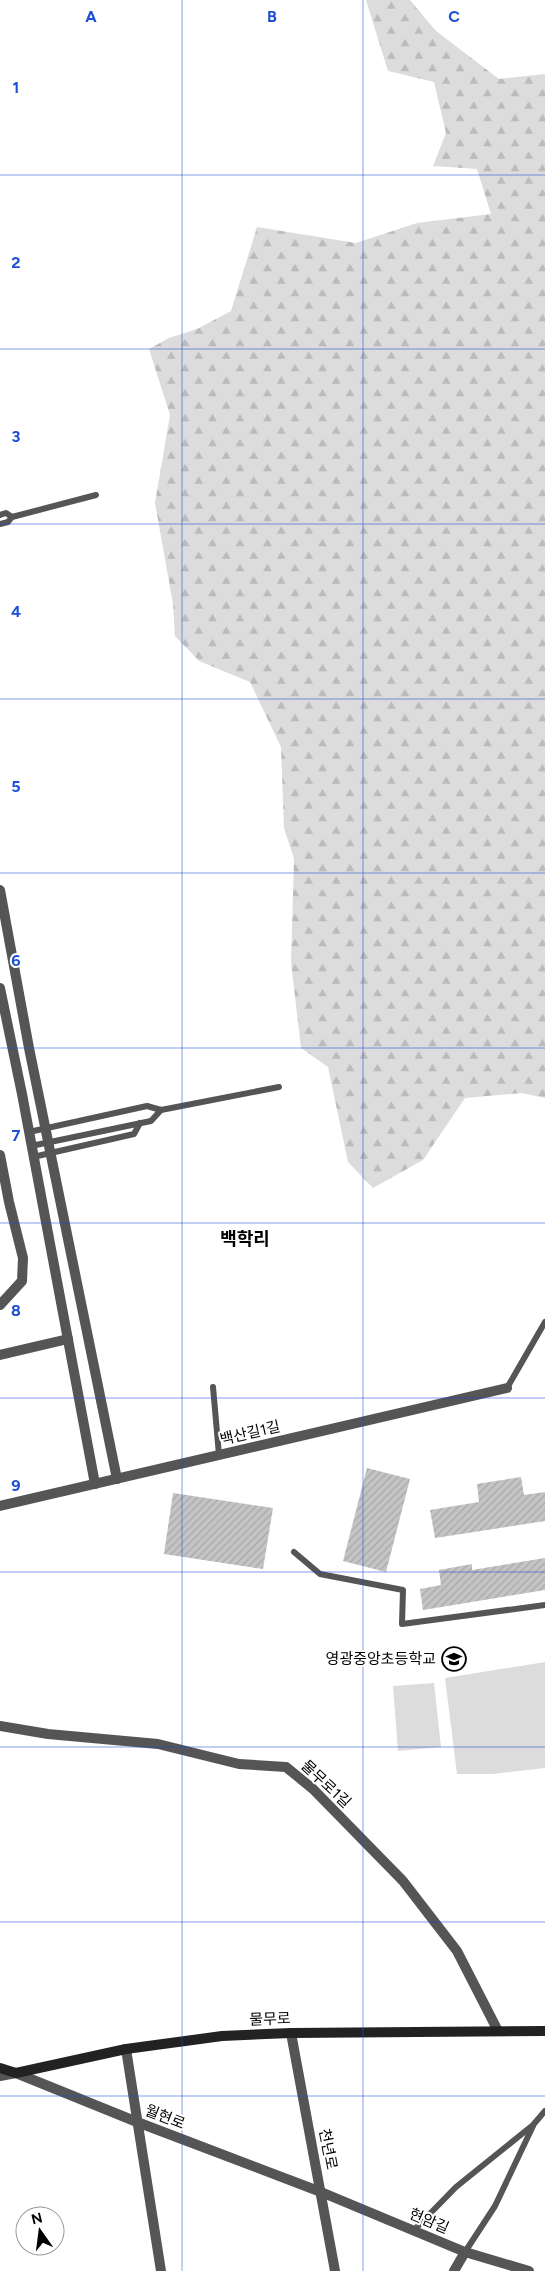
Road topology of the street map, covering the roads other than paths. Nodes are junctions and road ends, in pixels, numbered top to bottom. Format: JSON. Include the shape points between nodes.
{"nodes":[{"id":1,"x":96,"y":496,"type":"dead end"},
{"id":2,"x":0,"y":514,"type":"edge"},
{"id":3,"x":12,"y":517,"type":"junction"},
{"id":4,"x":0,"y":524,"type":"edge"},
{"id":5,"x":0,"y":890,"type":"edge"},
{"id":6,"x":0,"y":988,"type":"edge"},
{"id":7,"x":279,"y":1087,"type":"dead end"},
{"id":8,"x":161,"y":1110,"type":"junction"},
{"id":9,"x":140,"y":1123,"type":"junction"},
{"id":10,"x":46,"y":1129,"type":"junction"},
{"id":11,"x":29,"y":1132,"type":"junction"},
{"id":12,"x":49,"y":1143,"type":"junction"},
{"id":13,"x":31,"y":1146,"type":"junction"},
{"id":14,"x":50,"y":1154,"type":"junction"},
{"id":15,"x":0,"y":1155,"type":"edge"},
{"id":16,"x":34,"y":1157,"type":"junction"},
{"id":17,"x":4,"y":1203,"type":"edge"},
{"id":18,"x":0,"y":1305,"type":"edge"},
{"id":19,"x":545,"y":1322,"type":"edge"},
{"id":20,"x":68,"y":1339,"type":"junction"},
{"id":21,"x":0,"y":1355,"type":"edge"},
{"id":22,"x":213,"y":1387,"type":"dead end"},
{"id":23,"x":507,"y":1388,"type":"joint"},
{"id":24,"x":219,"y":1455,"type":"junction"},
{"id":25,"x":117,"y":1479,"type":"junction"},
{"id":26,"x":95,"y":1484,"type":"junction"},
{"id":27,"x":0,"y":1506,"type":"edge"},
{"id":28,"x":294,"y":1552,"type":"dead end"},
{"id":29,"x":545,"y":1605,"type":"edge"},
{"id":30,"x":0,"y":1726,"type":"edge"},
{"id":31,"x":498,"y":2031,"type":"junction"},
{"id":32,"x":545,"y":2031,"type":"edge"},
{"id":33,"x":291,"y":2033,"type":"junction"},
{"id":34,"x":126,"y":2050,"type":"junction"},
{"id":35,"x":0,"y":2068,"type":"edge"},
{"id":36,"x":16,"y":2073,"type":"junction"},
{"id":37,"x":0,"y":2076,"type":"edge"},
{"id":38,"x":545,"y":2111,"type":"edge"},
{"id":39,"x":137,"y":2122,"type":"junction"},
{"id":40,"x":533,"y":2125,"type":"junction"},
{"id":41,"x":321,"y":2192,"type":"junction"},
{"id":42,"x":414,"y":2230,"type":"junction"},
{"id":43,"x":466,"y":2252,"type":"junction"},
{"id":44,"x":161,"y":2271,"type":"edge"},
{"id":45,"x":335,"y":2271,"type":"edge"},
{"id":46,"x":454,"y":2271,"type":"edge"},
{"id":47,"x":529,"y":2271,"type":"edge"}],
"edges":[{"from":1,"to":3,"type":"lane"},
{"from":2,"to":3,"type":"lane"},
{"from":3,"to":4,"type":"lane"},
{"from":5,"to":10,"type":"street"},
{"from":6,"to":11,"type":"street"},
{"from":7,"to":8,"type":"lane"},
{"from":8,"to":9,"type":"lane","via":[[152,1120]]},
{"from":8,"to":10,"type":"lane","via":[[147,1106]]},
{"from":9,"to":12,"type":"lane"},
{"from":9,"to":14,"type":"lane","via":[[134,1134]]},
{"from":10,"to":11,"type":"lane"},
{"from":10,"to":12,"type":"street"},
{"from":11,"to":13,"type":"street"},
{"from":12,"to":13,"type":"lane"},
{"from":12,"to":14,"type":"street"},
{"from":13,"to":16,"type":"street"},
{"from":14,"to":16,"type":"lane"},
{"from":14,"to":25,"type":"street"},
{"from":15,"to":17,"type":"street"},
{"from":16,"to":20,"type":"street"},
{"from":17,"to":18,"type":"street","via":[[23,1258],[22,1281]]},
{"from":19,"to":23,"type":"lane"},
{"from":20,"to":21,"type":"street"},
{"from":20,"to":26,"type":"street"},
{"from":22,"to":24,"type":"lane"},
{"from":23,"to":24,"type":"street","name":"백산길1길"},
{"from":24,"to":25,"type":"street","name":"백산길1길"},
{"from":25,"to":26,"type":"street","name":"백산길1길"},
{"from":26,"to":27,"type":"street","name":"백산길1길"},
{"from":28,"to":29,"type":"lane","via":[[320,1574],[403,1590],[402,1624]]},
{"from":30,"to":31,"type":"street","name":"물무로1길","via":[[48,1734],[158,1744],[239,1764],[286,1767],[313,1789],[403,1880],[457,1951]]},
{"from":31,"to":32,"type":"main road","name":"물무로"},
{"from":31,"to":33,"type":"main road","name":"물무로"},
{"from":33,"to":34,"type":"main road","name":"물무로","via":[[222,2036]]},
{"from":33,"to":41,"type":"street","name":"천년로"},
{"from":34,"to":36,"type":"main road","name":"물무로"},
{"from":34,"to":39,"type":"street"},
{"from":35,"to":36,"type":"main road","name":"월현로"},
{"from":36,"to":37,"type":"street","name":"물무로"},
{"from":36,"to":39,"type":"street","name":"월현로"},
{"from":38,"to":40,"type":"lane"},
{"from":39,"to":41,"type":"street","name":"월현로"},
{"from":39,"to":44,"type":"street"},
{"from":40,"to":42,"type":"lane","via":[[456,2187]]},
{"from":40,"to":43,"type":"lane","via":[[495,2206]]},
{"from":41,"to":42,"type":"street","name":"현암길"},
{"from":41,"to":45,"type":"street","name":"천년로"},
{"from":42,"to":43,"type":"street","name":"현암길"},
{"from":43,"to":46,"type":"street"},
{"from":43,"to":47,"type":"street","name":"현암길"}]}
